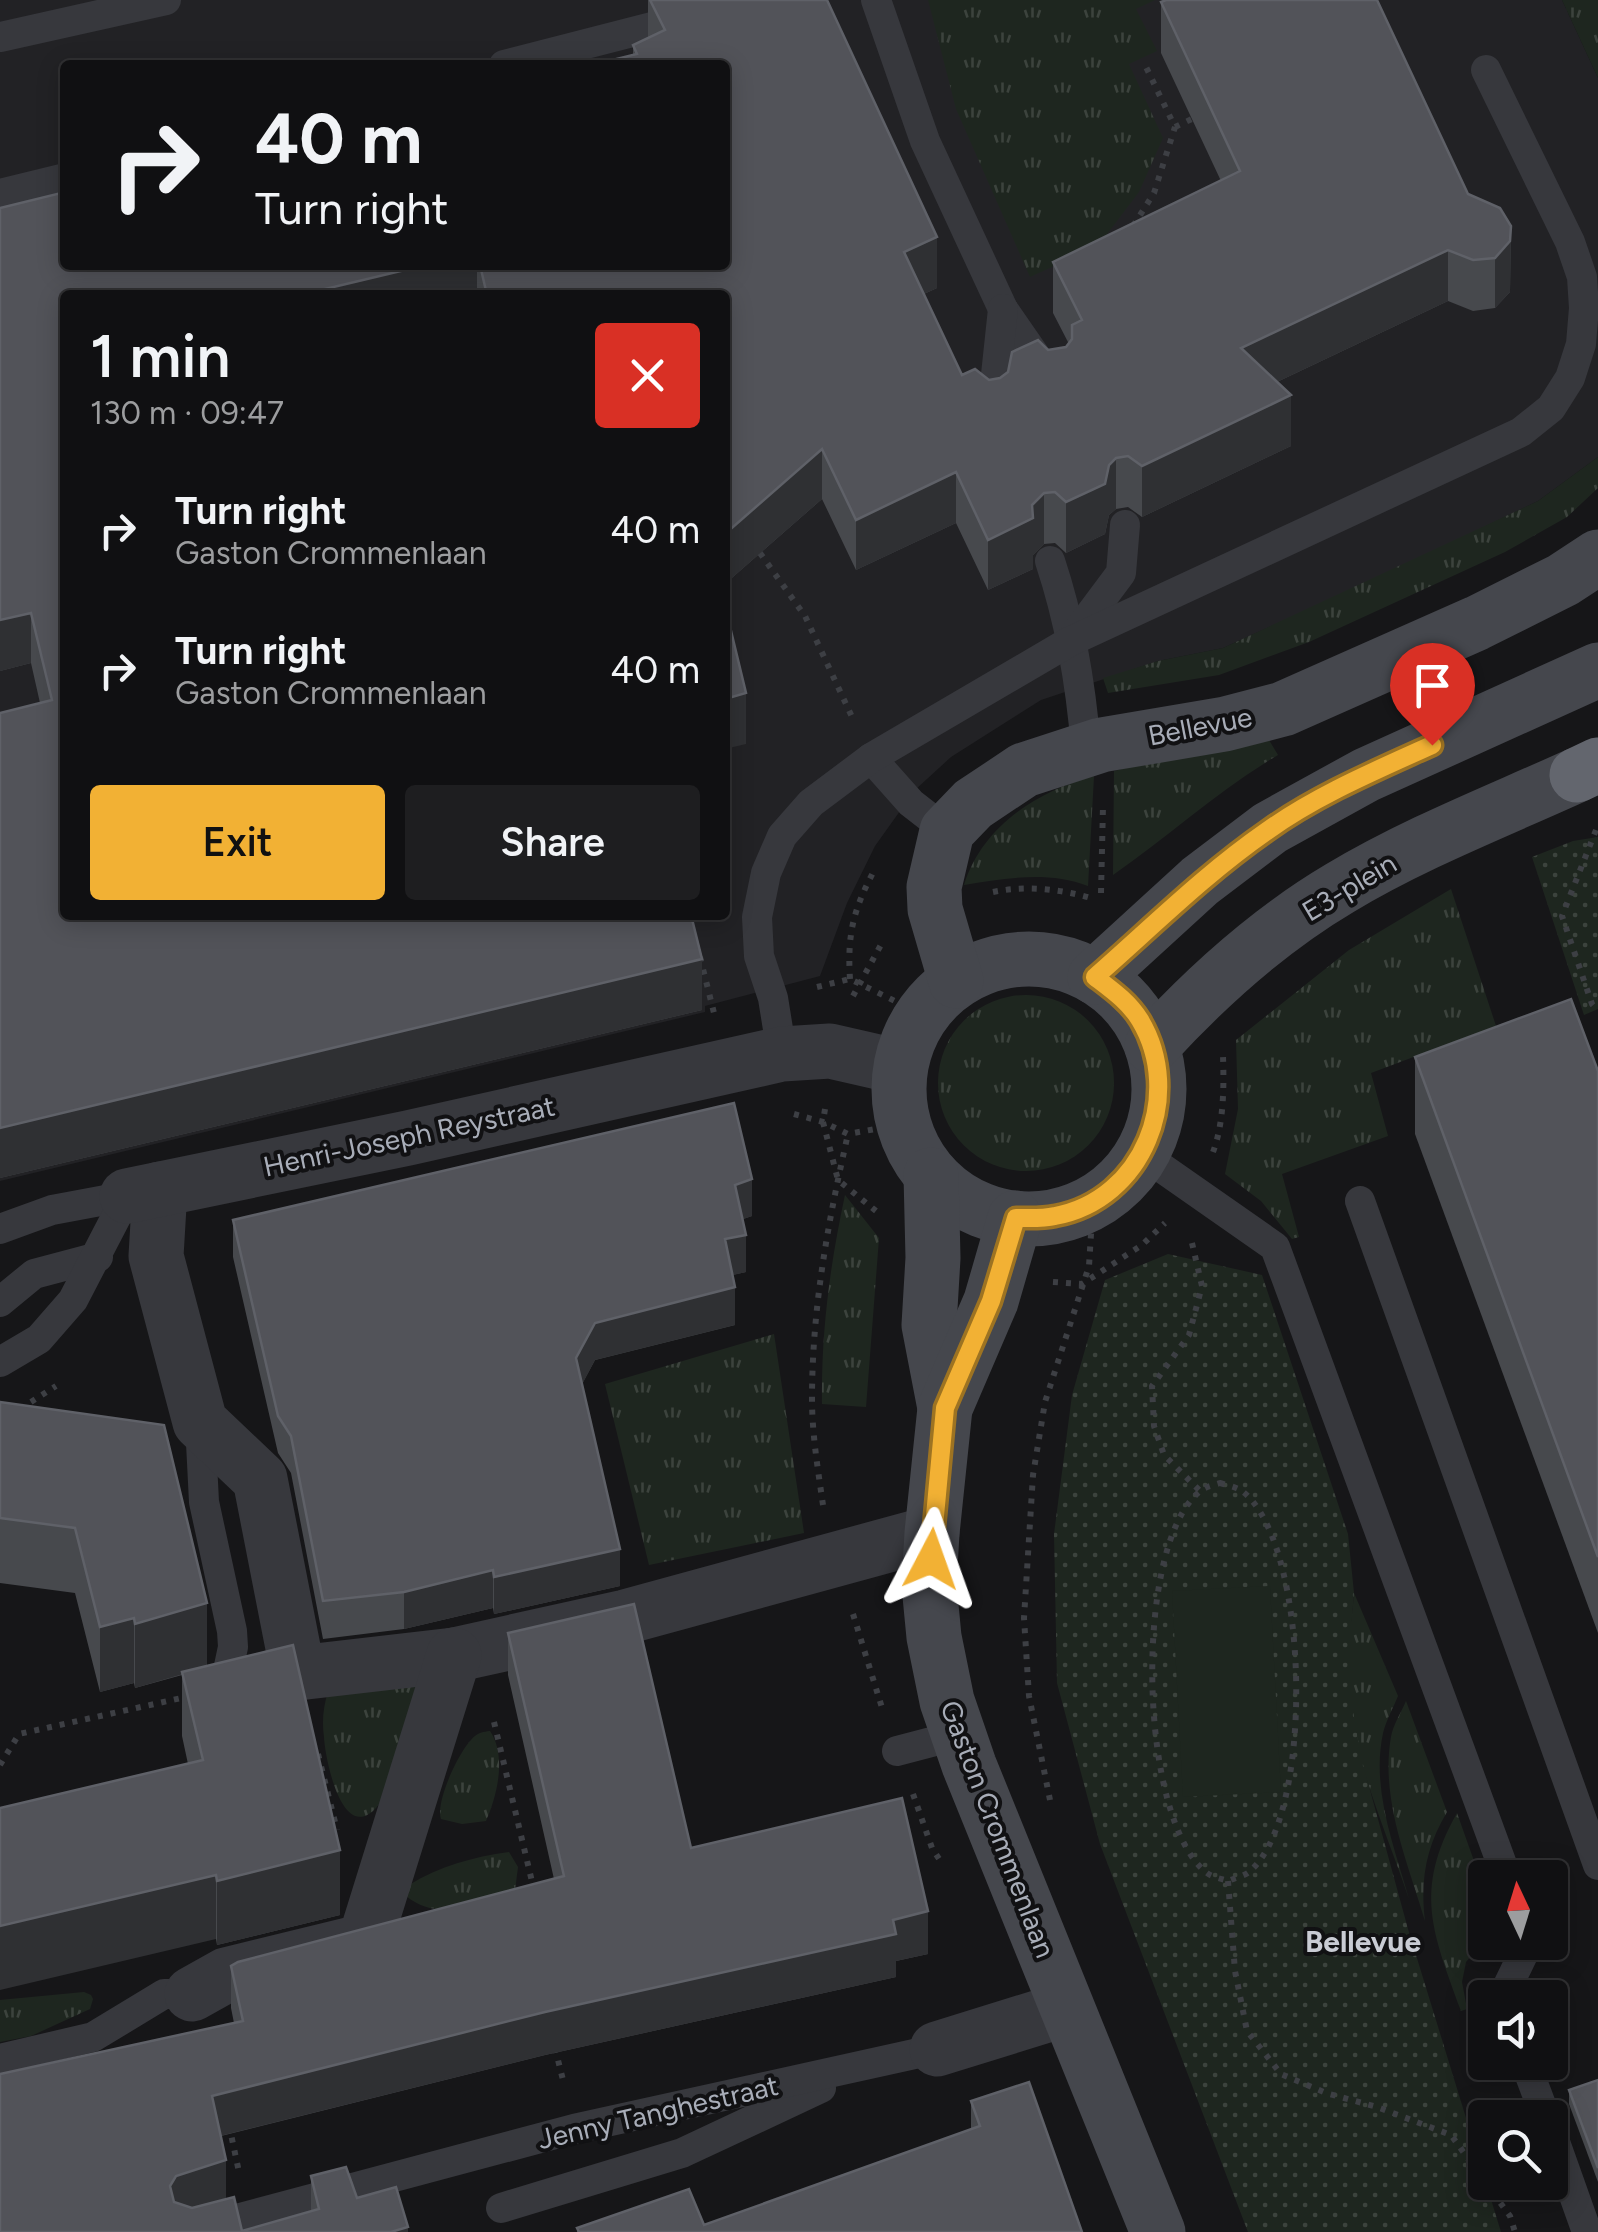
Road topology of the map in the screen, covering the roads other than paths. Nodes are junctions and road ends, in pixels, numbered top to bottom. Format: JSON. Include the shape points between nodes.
{"nodes":[{"id":1,"x":166,"y":0,"type":"edge"},
{"id":2,"x":757,"y":0,"type":"edge"},
{"id":3,"x":876,"y":0,"type":"edge"},
{"id":4,"x":0,"y":37,"type":"edge"},
{"id":5,"x":523,"y":60,"type":"edge"},
{"id":6,"x":1486,"y":70,"type":"dead end"},
{"id":7,"x":60,"y":179,"type":"edge"},
{"id":8,"x":0,"y":194,"type":"edge"},
{"id":9,"x":1003,"y":308,"type":"junction"},
{"id":10,"x":1055,"y":383,"type":"edge"},
{"id":11,"x":992,"y":412,"type":"edge"},
{"id":12,"x":1126,"y":525,"type":"dead end"},
{"id":13,"x":1598,"y":557,"type":"edge"},
{"id":14,"x":1050,"y":560,"type":"dead end"},
{"id":15,"x":1069,"y":642,"type":"junction"},
{"id":16,"x":1598,"y":670,"type":"edge"},
{"id":17,"x":1093,"y":747,"type":"junction"},
{"id":18,"x":871,"y":758,"type":"junction"},
{"id":19,"x":1592,"y":785,"type":"edge"},
{"id":20,"x":947,"y":831,"type":"junction"},
{"id":21,"x":1095,"y":977,"type":"junction"},
{"id":22,"x":939,"y":998,"type":"junction"},
{"id":23,"x":1152,"y":1046,"type":"junction"},
{"id":24,"x":782,"y":1054,"type":"junction"},
{"id":25,"x":900,"y":1067,"type":"junction"},
{"id":26,"x":1142,"y":1154,"type":"junction"},
{"id":27,"x":931,"y":1175,"type":"junction"},
{"id":28,"x":144,"y":1193,"type":"junction"},
{"id":29,"x":1360,"y":1201,"type":"dead end"},
{"id":30,"x":1016,"y":1218,"type":"junction"},
{"id":31,"x":0,"y":1230,"type":"edge"},
{"id":32,"x":98,"y":1257,"type":"junction"},
{"id":33,"x":0,"y":1302,"type":"edge"},
{"id":34,"x":0,"y":1362,"type":"edge"},
{"id":35,"x":945,"y":1408,"type":"junction"},
{"id":36,"x":200,"y":1422,"type":"junction"},
{"id":37,"x":932,"y":1533,"type":"junction"},
{"id":38,"x":466,"y":1653,"type":"junction"},
{"id":39,"x":228,"y":1666,"type":"edge"},
{"id":40,"x":958,"y":1736,"type":"junction"},
{"id":41,"x":897,"y":1750,"type":"road end"},
{"id":42,"x":1500,"y":1860,"type":"edge"},
{"id":43,"x":1598,"y":1865,"type":"edge"},
{"id":44,"x":192,"y":1994,"type":"joint"},
{"id":45,"x":1066,"y":2008,"type":"junction"},
{"id":46,"x":937,"y":2049,"type":"joint"},
{"id":47,"x":0,"y":2059,"type":"edge"},
{"id":48,"x":878,"y":2062,"type":"junction"},
{"id":49,"x":1568,"y":2180,"type":"edge"},
{"id":50,"x":501,"y":2208,"type":"dead end"},
{"id":51,"x":188,"y":2232,"type":"edge"},
{"id":52,"x":1158,"y":2232,"type":"edge"},
{"id":53,"x":1586,"y":2232,"type":"edge"}],
"edges":[{"from":1,"to":4,"type":"lane"},
{"from":2,"to":5,"type":"lane"},
{"from":3,"to":9,"type":"lane","via":[[925,141]]},
{"from":6,"to":15,"type":"lane","via":[[1582,277],[1581,344],[1551,408],[1522,432]]},
{"from":7,"to":8,"type":"lane"},
{"from":9,"to":10,"type":"lane"},
{"from":9,"to":11,"type":"lane"},
{"from":12,"to":15,"type":"lane","via":[[1121,573]]},
{"from":13,"to":17,"type":"street","name":"Bellevue","via":[[1495,614],[1282,708]]},
{"from":14,"to":15,"type":"lane"},
{"from":15,"to":17,"type":"lane"},
{"from":15,"to":18,"type":"lane"},
{"from":16,"to":21,"type":"street","via":[[1366,775],[1270,828],[1200,880]]},
{"from":17,"to":20,"type":"street","name":"Bellevue","via":[[1024,770],[973,804]]},
{"from":18,"to":20,"type":"lane","via":[[910,803]]},
{"from":18,"to":24,"type":"lane","via":[[811,803],[782,836],[766,873],[757,918],[759,956]]},
{"from":19,"to":23,"type":"street","name":"E3-plein","via":[[1404,854],[1339,888],[1202,992]]},
{"from":20,"to":22,"type":"street","via":[[934,888]]},
{"from":21,"to":22,"type":"street","name":"Gaston Crommenlaan","via":[[1061,963],[1025,959],[989,965]]},
{"from":21,"to":23,"type":"street","name":"Gaston Crommenlaan","via":[[1139,1019]]},
{"from":22,"to":25,"type":"street","name":"Gaston Crommenlaan","via":[[908,1040]]},
{"from":23,"to":26,"type":"street","name":"Gaston Crommenlaan","via":[[1160,1083]]},
{"from":24,"to":25,"type":"street","name":"Henri-Joseph Reystraat","via":[[830,1051]]},
{"from":24,"to":28,"type":"street","name":"Henri-Joseph Reystraat"},
{"from":25,"to":27,"type":"street","name":"Gaston Crommenlaan","via":[[904,1124]]},
{"from":26,"to":30,"type":"street","name":"Gaston Crommenlaan","via":[[1093,1202],[1056,1216]]},
{"from":26,"to":42,"type":"lane","via":[[1275,1247]]},
{"from":27,"to":30,"type":"street","name":"Gaston Crommenlaan","via":[[984,1212]]},
{"from":27,"to":35,"type":"street","name":"Gaston Crommenlaan","via":[[928,1325]]},
{"from":28,"to":31,"type":"lane","via":[[52,1210]]},
{"from":28,"to":32,"type":"lane"},
{"from":28,"to":36,"type":"street"},
{"from":29,"to":43,"type":"lane"},
{"from":30,"to":35,"type":"street","name":"Gaston Crommenlaan"},
{"from":32,"to":33,"type":"lane","via":[[34,1274]]},
{"from":32,"to":34,"type":"lane","via":[[74,1300],[39,1339]]},
{"from":35,"to":37,"type":"street","name":"Gaston Crommenlaan"},
{"from":36,"to":38,"type":"street","via":[[260,1479],[298,1673]]},
{"from":36,"to":39,"type":"lane","via":[[204,1502],[234,1647]]},
{"from":37,"to":38,"type":"street","via":[[835,1559],[712,1611],[625,1617]]},
{"from":37,"to":40,"type":"street","name":"Gaston Crommenlaan","via":[[934,1638]]},
{"from":38,"to":44,"type":"street","via":[[365,1941],[226,1976]]},
{"from":40,"to":41,"type":"lane"},
{"from":40,"to":45,"type":"street","name":"Gaston Crommenlaan"},
{"from":44,"to":47,"type":"lane","via":[[164,1994],[93,2036]]},
{"from":45,"to":46,"type":"street","name":"Jenny Tanghestraat"},
{"from":45,"to":52,"type":"street","name":"Gaston Crommenlaan"},
{"from":46,"to":48,"type":"lane","name":"Jenny Tanghestraat"},
{"from":48,"to":50,"type":"lane","via":[[682,2153]]},
{"from":48,"to":51,"type":"lane","name":"Jenny Tanghestraat","via":[[574,2129]]},
{"from":49,"to":53,"type":"lane"}]}
